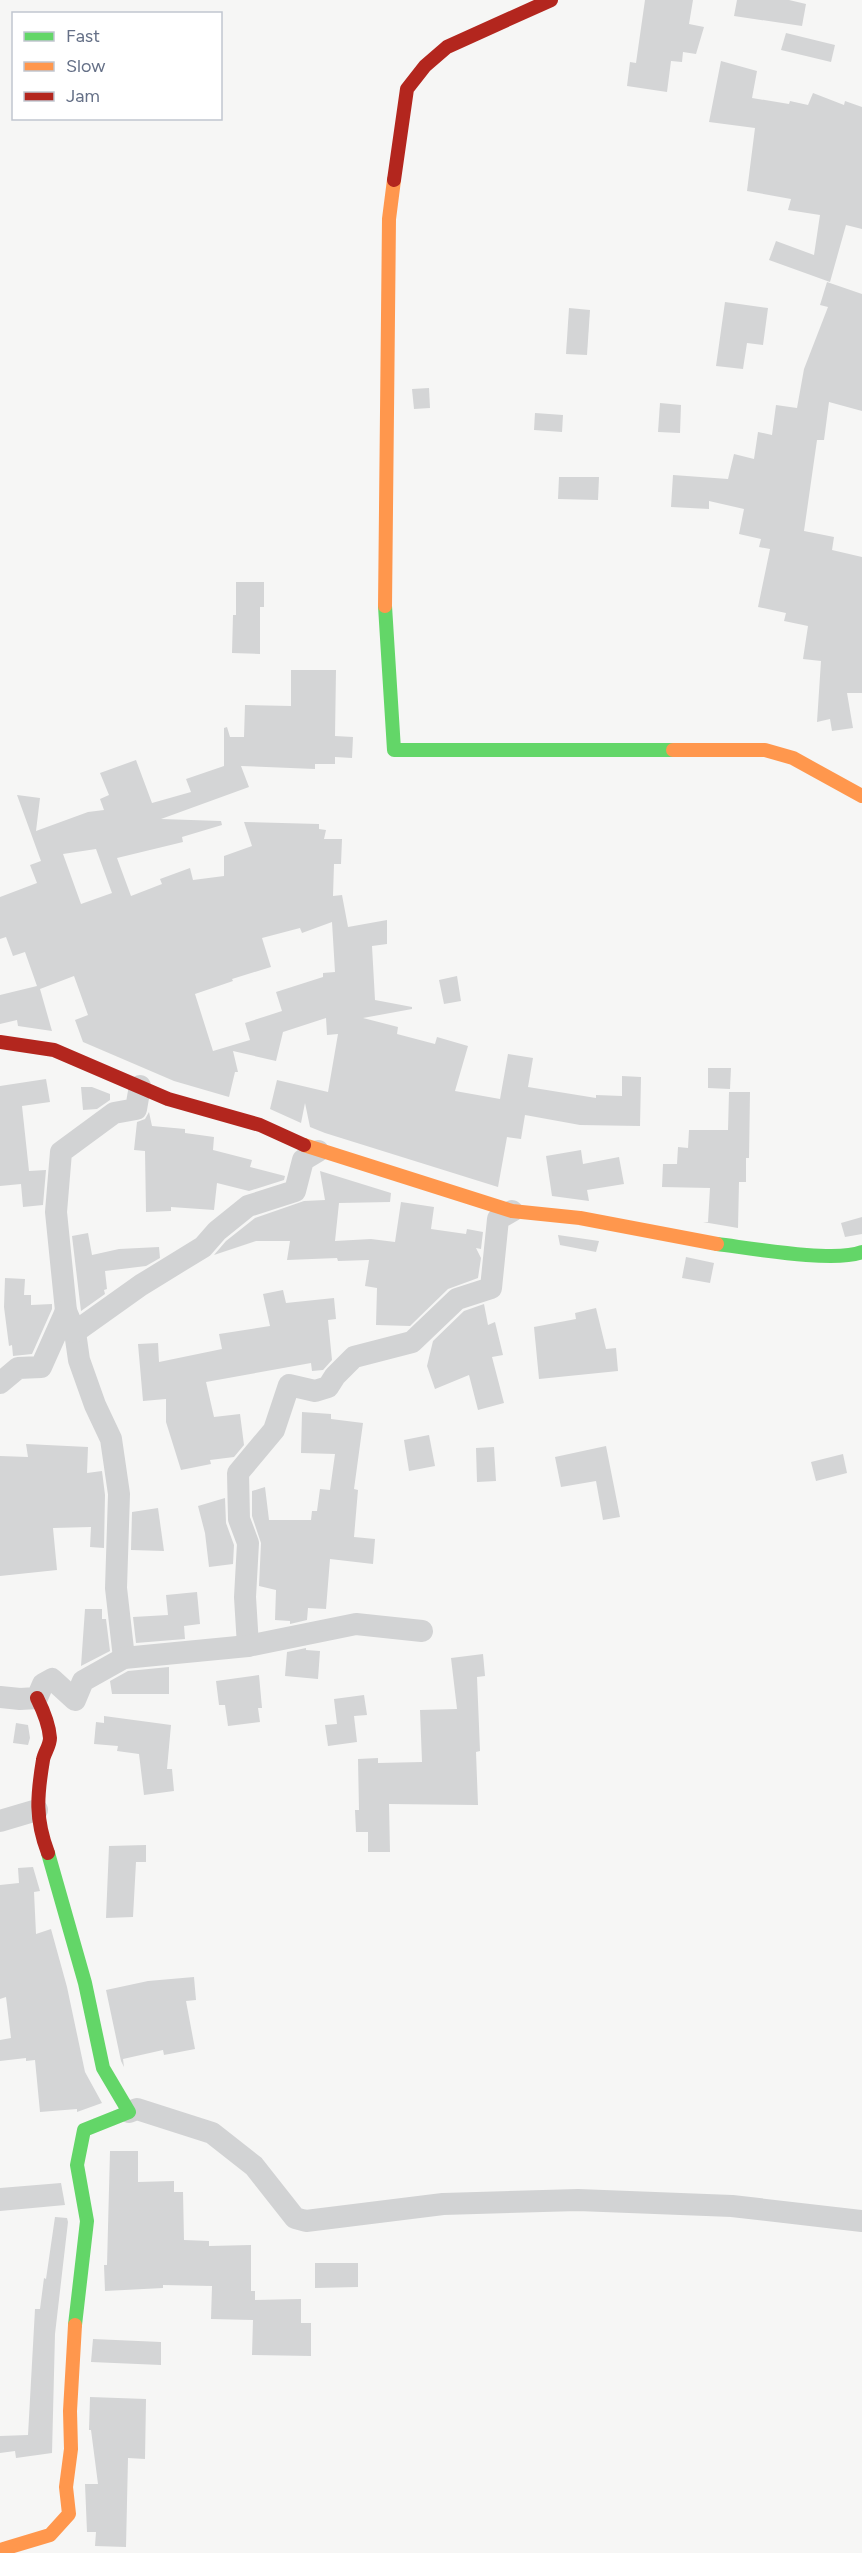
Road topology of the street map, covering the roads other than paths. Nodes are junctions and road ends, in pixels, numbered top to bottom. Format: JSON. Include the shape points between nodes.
{"nodes":[{"id":1,"x":551,"y":0,"type":"edge"},
{"id":2,"x":862,"y":796,"type":"edge"},
{"id":3,"x":0,"y":1042,"type":"edge"},
{"id":4,"x":140,"y":1086,"type":"junction"},
{"id":5,"x":318,"y":1151,"type":"junction"},
{"id":6,"x":512,"y":1211,"type":"junction"},
{"id":7,"x":862,"y":1252,"type":"edge"},
{"id":8,"x":66,"y":1311,"type":"junction"},
{"id":9,"x":75,"y":1332,"type":"junction"},
{"id":10,"x":0,"y":1383,"type":"edge"},
{"id":11,"x":422,"y":1631,"type":"dead end"},
{"id":12,"x":248,"y":1646,"type":"junction"},
{"id":13,"x":124,"y":1658,"type":"junction"},
{"id":14,"x":0,"y":1697,"type":"edge"},
{"id":15,"x":37,"y":1698,"type":"junction"},
{"id":16,"x":37,"y":1810,"type":"junction"},
{"id":17,"x":0,"y":1821,"type":"edge"},
{"id":18,"x":129,"y":2112,"type":"junction"},
{"id":19,"x":862,"y":2221,"type":"edge"},
{"id":20,"x":0,"y":2550,"type":"edge"}],
"edges":[{"from":1,"to":2,"type":"street","via":[[447,47],[407,89],[389,219],[385,602],[394,750],[765,750],[793,758]]},
{"from":3,"to":4,"type":"street","via":[[54,1050]]},
{"from":4,"to":5,"type":"street","via":[[168,1099],[260,1125]]},
{"from":4,"to":8,"type":"street","via":[[136,1109],[114,1113],[61,1152],[56,1212]]},
{"from":5,"to":6,"type":"street"},
{"from":5,"to":9,"type":"street","via":[[303,1160],[295,1191],[248,1206],[198,1251]]},
{"from":6,"to":7,"type":"street","via":[[580,1218],[728,1246],[852,1256]]},
{"from":6,"to":12,"type":"street","via":[[498,1220],[491,1288],[457,1299],[412,1342],[354,1357],[328,1387],[315,1391],[289,1385],[274,1430],[238,1473],[239,1519],[248,1543]]},
{"from":8,"to":9,"type":"street"},
{"from":8,"to":10,"type":"street","via":[[41,1367],[18,1368]]},
{"from":9,"to":13,"type":"street","via":[[79,1360],[111,1440],[119,1494],[116,1588]]},
{"from":11,"to":12,"type":"street","via":[[356,1624]]},
{"from":12,"to":13,"type":"street"},
{"from":13,"to":15,"type":"street","via":[[83,1681],[75,1700],[52,1679],[43,1684]]},
{"from":14,"to":15,"type":"street"},
{"from":15,"to":16,"type":"street","via":[[50,1740],[43,1757]]},
{"from":16,"to":17,"type":"street"},
{"from":16,"to":18,"type":"street","via":[[85,1983],[103,2068]]},
{"from":18,"to":19,"type":"street","via":[[136,2109],[212,2133],[254,2166],[295,2218],[306,2221],[443,2204],[578,2200],[732,2206]]},
{"from":18,"to":20,"type":"street","via":[[84,2130],[77,2165],[87,2221],[74,2336],[66,2487],[69,2514],[50,2535]]}]}
